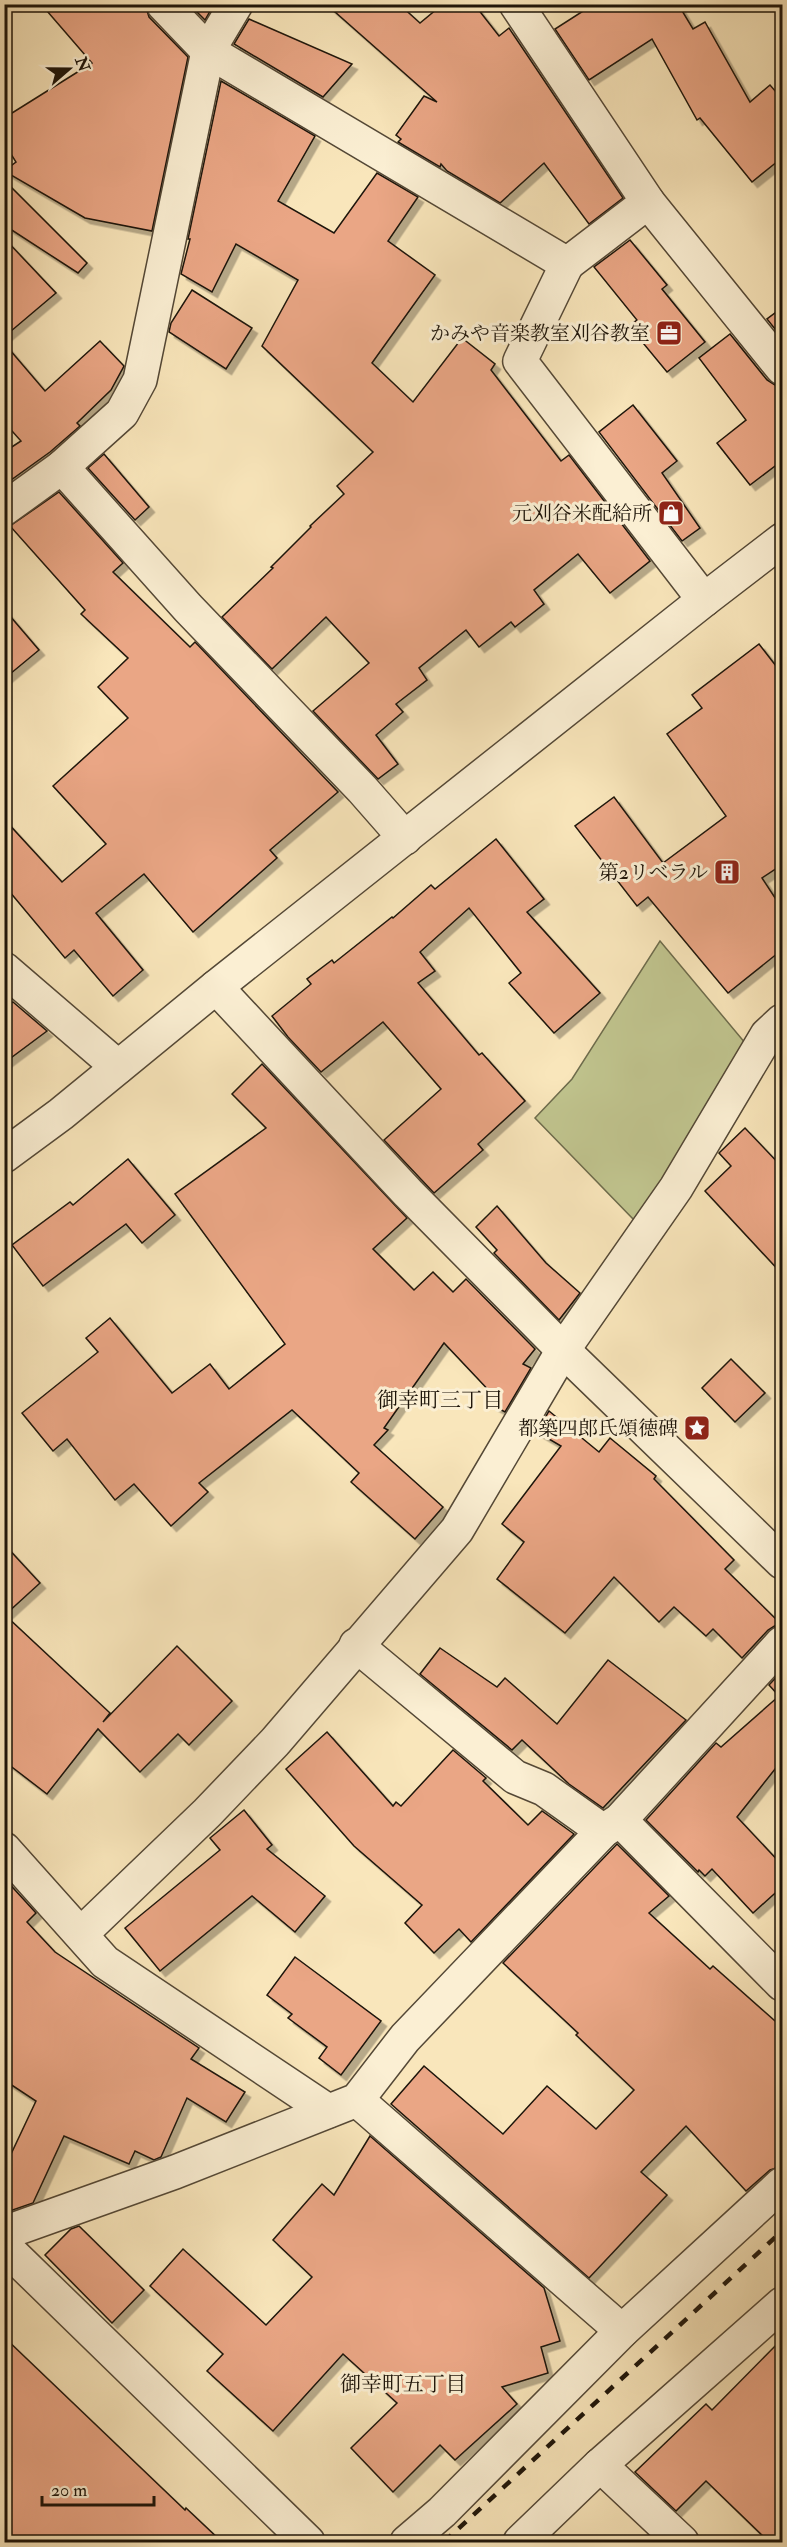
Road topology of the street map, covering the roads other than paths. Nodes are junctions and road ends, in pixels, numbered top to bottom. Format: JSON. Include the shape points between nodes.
{"nodes":[{"id":1,"x":163,"y":4,"type":"edge"},
{"id":2,"x":236,"y":4,"type":"edge"},
{"id":3,"x":516,"y":4,"type":"edge"},
{"id":4,"x":208,"y":51,"type":"junction"},
{"id":5,"x":648,"y":201,"type":"junction"},
{"id":6,"x":567,"y":264,"type":"junction"},
{"id":7,"x":783,"y":368,"type":"edge"},
{"id":8,"x":62,"y":467,"type":"junction"},
{"id":9,"x":4,"y":509,"type":"edge"},
{"id":10,"x":783,"y":540,"type":"edge"},
{"id":11,"x":704,"y":600,"type":"junction"},
{"id":12,"x":405,"y":838,"type":"junction"},
{"id":13,"x":4,"y":969,"type":"edge"},
{"id":14,"x":216,"y":987,"type":"junction"},
{"id":15,"x":783,"y":1021,"type":"edge"},
{"id":16,"x":118,"y":1067,"type":"junction"},
{"id":17,"x":4,"y":1156,"type":"edge"},
{"id":18,"x":563,"y":1350,"type":"junction"},
{"id":19,"x":783,"y":1562,"type":"edge"},
{"id":20,"x":783,"y":1643,"type":"edge"},
{"id":21,"x":356,"y":1645,"type":"junction"},
{"id":22,"x":612,"y":1825,"type":"junction"},
{"id":23,"x":4,"y":1849,"type":"edge"},
{"id":24,"x":81,"y":1934,"type":"junction"},
{"id":25,"x":783,"y":1984,"type":"edge"},
{"id":26,"x":342,"y":2106,"type":"junction"},
{"id":27,"x":783,"y":2184,"type":"edge"},
{"id":28,"x":6,"y":2247,"type":"edge"},
{"id":29,"x":783,"y":2304,"type":"edge"},
{"id":30,"x":621,"y":2331,"type":"junction"},
{"id":31,"x":600,"y":2465,"type":"junction"},
{"id":32,"x":308,"y":2542,"type":"edge"},
{"id":33,"x":407,"y":2542,"type":"edge"},
{"id":34,"x":520,"y":2542,"type":"edge"},
{"id":35,"x":682,"y":2542,"type":"edge"}],
"edges":[{"from":1,"to":4,"type":"street"},
{"from":2,"to":4,"type":"street"},
{"from":3,"to":5,"type":"street"},
{"from":4,"to":6,"type":"street"},
{"from":4,"to":8,"type":"street","via":[[140,380],[122,413]]},
{"from":5,"to":6,"type":"street"},
{"from":5,"to":7,"type":"street"},
{"from":6,"to":11,"type":"street","via":[[520,361]]},
{"from":8,"to":9,"type":"street"},
{"from":8,"to":12,"type":"street","via":[[188,608]]},
{"from":10,"to":11,"type":"street"},
{"from":11,"to":12,"type":"street"},
{"from":12,"to":14,"type":"street"},
{"from":13,"to":16,"type":"street"},
{"from":14,"to":16,"type":"street"},
{"from":14,"to":18,"type":"street"},
{"from":15,"to":18,"type":"street","via":[[767,1035],[676,1188]]},
{"from":16,"to":17,"type":"street"},
{"from":18,"to":19,"type":"street"},
{"from":18,"to":21,"type":"street","via":[[457,1530]]},
{"from":20,"to":22,"type":"street"},
{"from":21,"to":22,"type":"street","via":[[515,1777]]},
{"from":21,"to":24,"type":"street","via":[[275,1742]]},
{"from":22,"to":25,"type":"street"},
{"from":22,"to":26,"type":"street"},
{"from":23,"to":24,"type":"street"},
{"from":24,"to":26,"type":"street","via":[[105,1962]]},
{"from":26,"to":28,"type":"street","via":[[175,2172]]},
{"from":26,"to":30,"type":"street"},
{"from":27,"to":30,"type":"street"},
{"from":28,"to":32,"type":"street"},
{"from":29,"to":31,"type":"street"},
{"from":30,"to":33,"type":"street","via":[[442,2512]]},
{"from":31,"to":34,"type":"street"},
{"from":31,"to":35,"type":"street"}]}
